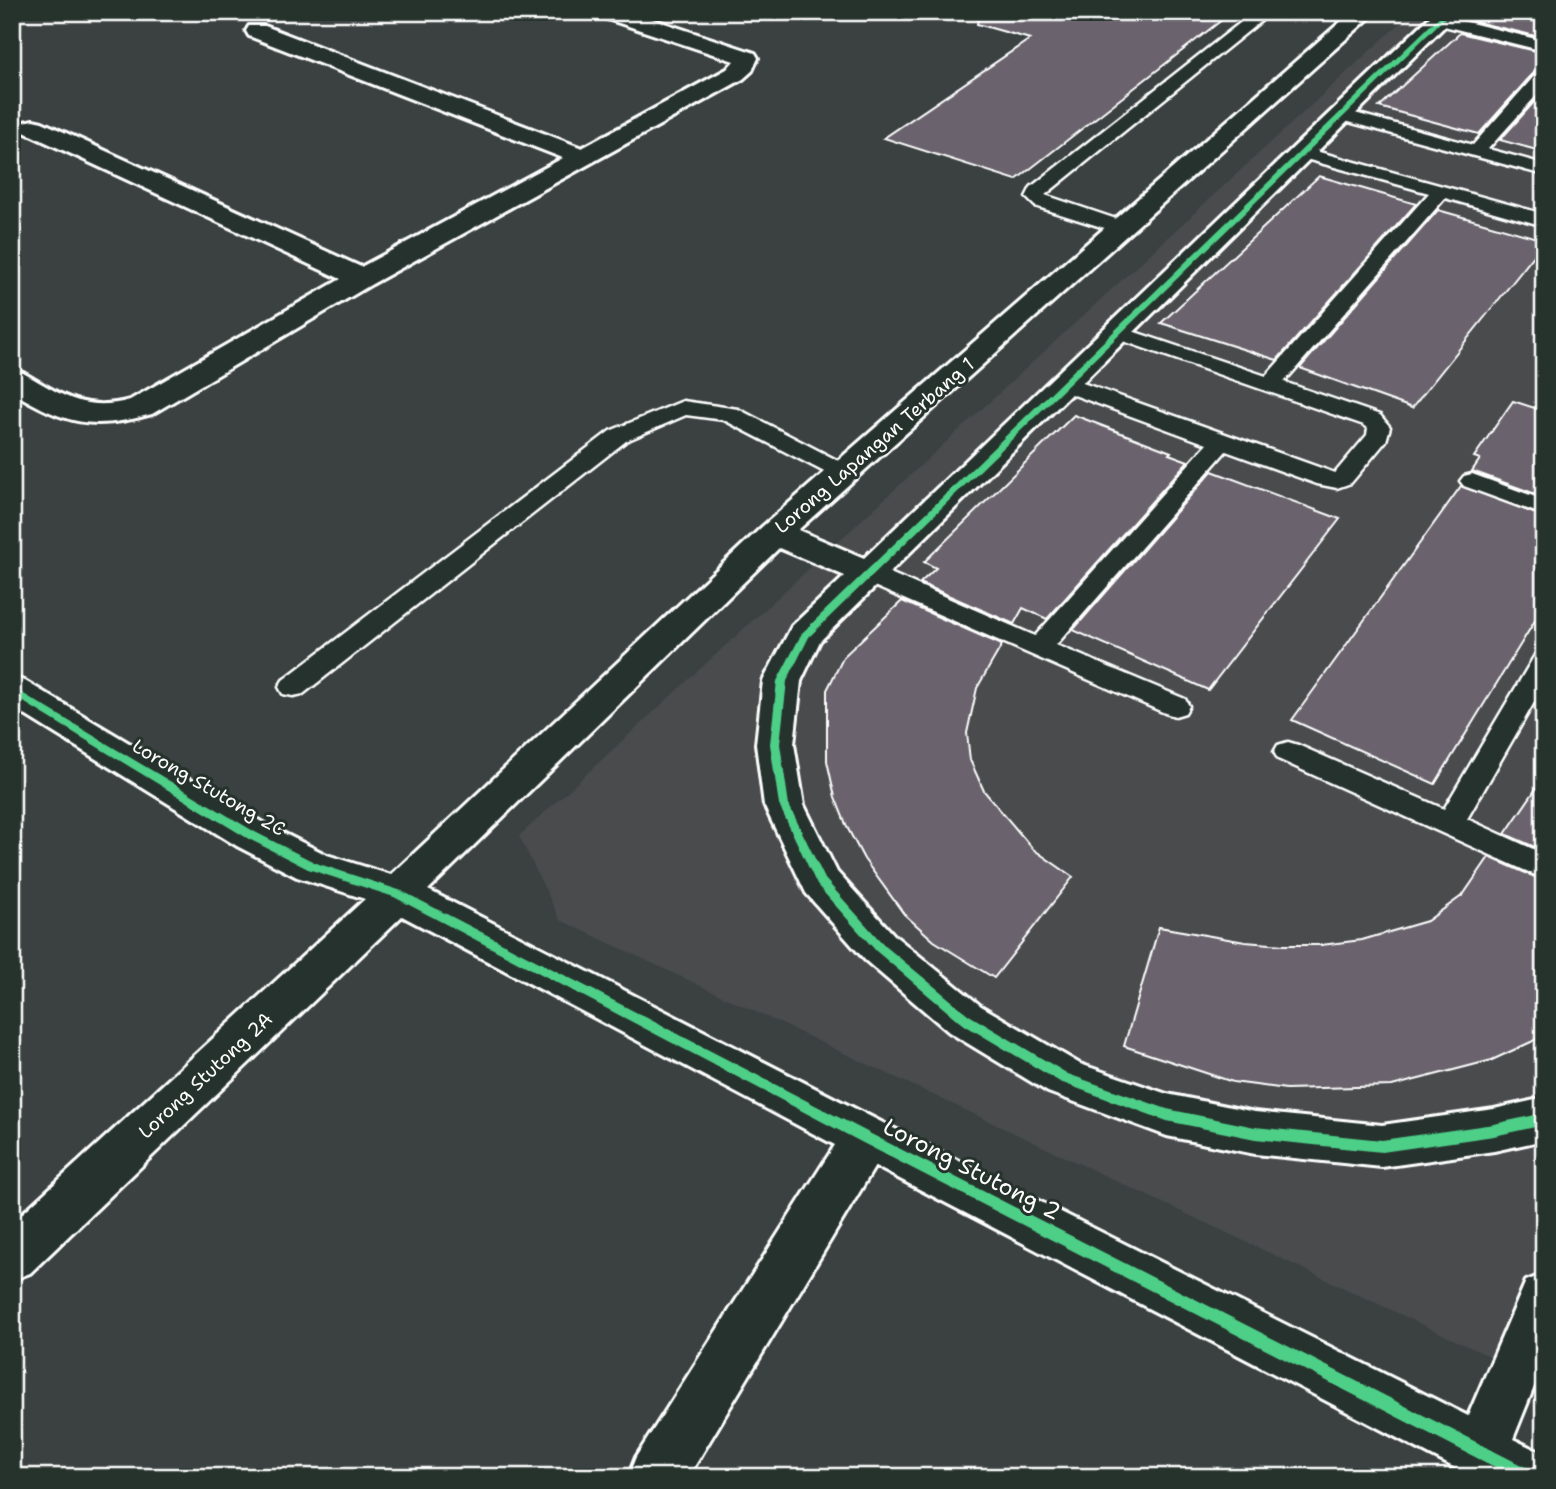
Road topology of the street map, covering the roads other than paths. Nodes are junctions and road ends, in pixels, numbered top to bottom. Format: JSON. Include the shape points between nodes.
{"nodes":[{"id":1,"x":608,"y":12,"type":"edge"},
{"id":2,"x":1264,"y":12,"type":"edge"},
{"id":3,"x":1365,"y":12,"type":"edge"},
{"id":4,"x":1434,"y":16,"type":"edge"},
{"id":5,"x":257,"y":31,"type":"dead end"},
{"id":6,"x":1544,"y":46,"type":"edge"},
{"id":7,"x":1544,"y":76,"type":"edge"},
{"id":8,"x":1340,"y":114,"type":"junction"},
{"id":9,"x":33,"y":127,"type":"dead end"},
{"id":10,"x":1301,"y":152,"type":"junction"},
{"id":11,"x":1476,"y":152,"type":"junction"},
{"id":12,"x":583,"y":157,"type":"junction"},
{"id":13,"x":1544,"y":170,"type":"edge"},
{"id":14,"x":1440,"y":192,"type":"junction"},
{"id":15,"x":1544,"y":220,"type":"edge"},
{"id":16,"x":1121,"y":227,"type":"junction"},
{"id":17,"x":362,"y":278,"type":"junction"},
{"id":18,"x":1116,"y":332,"type":"junction"},
{"id":19,"x":12,"y":379,"type":"edge"},
{"id":20,"x":1063,"y":383,"type":"junction"},
{"id":21,"x":1270,"y":385,"type":"junction"},
{"id":22,"x":1223,"y":440,"type":"junction"},
{"id":23,"x":844,"y":473,"type":"junction"},
{"id":24,"x":1472,"y":481,"type":"dead end"},
{"id":25,"x":1544,"y":508,"type":"edge"},
{"id":26,"x":775,"y":533,"type":"junction"},
{"id":27,"x":867,"y":573,"type":"junction"},
{"id":28,"x":1039,"y":648,"type":"junction"},
{"id":29,"x":1544,"y":662,"type":"edge"},
{"id":30,"x":293,"y":687,"type":"dead end"},
{"id":31,"x":12,"y":690,"type":"edge"},
{"id":32,"x":1175,"y":706,"type":"dead end"},
{"id":33,"x":1288,"y":752,"type":"dead end"},
{"id":34,"x":1450,"y":824,"type":"junction"},
{"id":35,"x":1544,"y":867,"type":"edge"},
{"id":36,"x":398,"y":894,"type":"junction"},
{"id":37,"x":1544,"y":1119,"type":"edge"},
{"id":38,"x":866,"y":1138,"type":"junction"},
{"id":39,"x":12,"y":1256,"type":"edge"},
{"id":40,"x":1544,"y":1298,"type":"edge"},
{"id":41,"x":1480,"y":1452,"type":"junction"},
{"id":42,"x":656,"y":1477,"type":"edge"},
{"id":43,"x":1530,"y":1477,"type":"edge"}],
"edges":[{"from":1,"to":12,"type":"street","via":[[747,58],[735,74]]},
{"from":2,"to":16,"type":"lane","via":[[1035,197]]},
{"from":3,"to":16,"type":"street","name":"Lorong Lapangan Terbang 1"},
{"from":4,"to":6,"type":"lane"},
{"from":4,"to":8,"type":"street"},
{"from":5,"to":12,"type":"street"},
{"from":7,"to":11,"type":"lane"},
{"from":8,"to":10,"type":"street"},
{"from":8,"to":11,"type":"lane"},
{"from":9,"to":17,"type":"street"},
{"from":10,"to":14,"type":"lane"},
{"from":10,"to":18,"type":"street"},
{"from":11,"to":13,"type":"lane"},
{"from":12,"to":17,"type":"street"},
{"from":14,"to":15,"type":"lane"},
{"from":14,"to":21,"type":"lane"},
{"from":16,"to":23,"type":"street","name":"Lorong Lapangan Terbang 1"},
{"from":17,"to":19,"type":"street","via":[[141,407],[121,414],[72,412]]},
{"from":18,"to":20,"type":"street"},
{"from":18,"to":21,"type":"lane"},
{"from":20,"to":22,"type":"lane"},
{"from":20,"to":27,"type":"street"},
{"from":21,"to":22,"type":"lane","via":[[1372,421],[1380,427],[1378,436],[1337,481]]},
{"from":22,"to":28,"type":"lane"},
{"from":23,"to":26,"type":"street","name":"Lorong Lapangan Terbang 1"},
{"from":23,"to":30,"type":"lane","via":[[730,414],[683,408],[618,436]]},
{"from":24,"to":25,"type":"lane"},
{"from":26,"to":27,"type":"street"},
{"from":26,"to":36,"type":"street","name":"Lorong Lapangan Terbang 1"},
{"from":27,"to":28,"type":"lane"},
{"from":27,"to":37,"type":"street","via":[[805,635],[782,681],[775,744],[784,805],[821,882],[880,948],[965,1019],[1064,1078],[1167,1115],[1255,1133],[1382,1146]]},
{"from":28,"to":32,"type":"lane"},
{"from":29,"to":34,"type":"lane"},
{"from":31,"to":36,"type":"street","name":"Lorong Stutong 2C","via":[[251,835],[312,866]]},
{"from":33,"to":34,"type":"lane"},
{"from":34,"to":35,"type":"lane"},
{"from":36,"to":38,"type":"street","name":"Lorong Stutong 2"},
{"from":36,"to":39,"type":"street","name":"Lorong Stutong 2A"},
{"from":38,"to":41,"type":"street","name":"Lorong Stutong 2"},
{"from":38,"to":42,"type":"street"},
{"from":40,"to":41,"type":"street"},
{"from":41,"to":43,"type":"street","name":"Lorong Stutong 2"}]}
